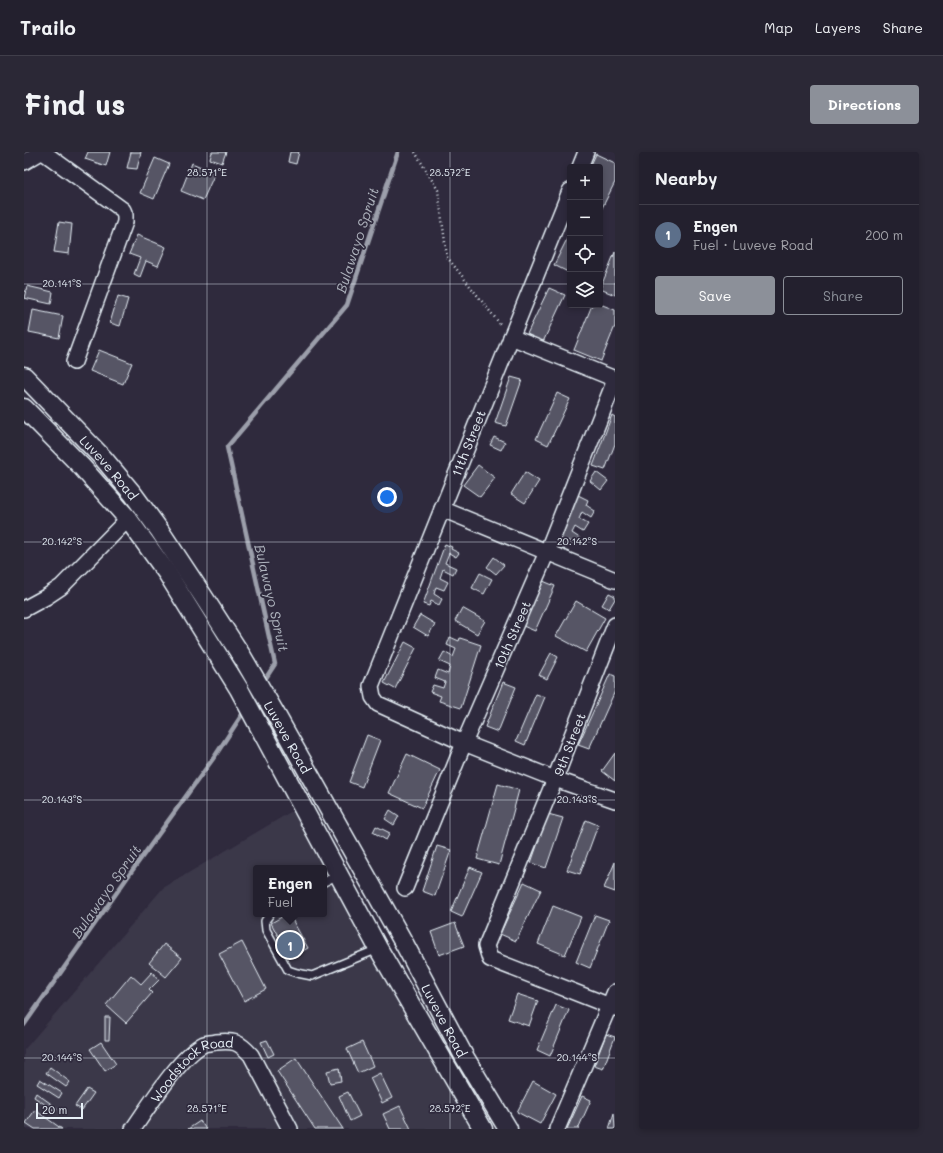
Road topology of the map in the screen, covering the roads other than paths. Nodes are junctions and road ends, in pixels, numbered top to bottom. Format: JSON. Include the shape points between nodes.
{"nodes":[{"id":1,"x":42,"y":152,"type":"edge"},
{"id":2,"x":586,"y":152,"type":"edge"},
{"id":3,"x":24,"y":162,"type":"edge"},
{"id":4,"x":581,"y":164,"type":"edge"},
{"id":5,"x":567,"y":198,"type":"edge"},
{"id":6,"x":511,"y":336,"type":"junction"},
{"id":7,"x":74,"y":362,"type":"dead end"},
{"id":8,"x":24,"y":376,"type":"edge"},
{"id":9,"x":615,"y":380,"type":"edge"},
{"id":10,"x":24,"y":408,"type":"edge"},
{"id":11,"x":442,"y":509,"type":"junction"},
{"id":12,"x":128,"y":519,"type":"junction"},
{"id":13,"x":547,"y":552,"type":"junction"},
{"id":14,"x":615,"y":580,"type":"edge"},
{"id":15,"x":24,"y":609,"type":"edge"},
{"id":16,"x":615,"y":625,"type":"edge"},
{"id":17,"x":464,"y":743,"type":"junction"},
{"id":18,"x":555,"y":779,"type":"junction"},
{"id":19,"x":615,"y":800,"type":"edge"},
{"id":20,"x":325,"y":865,"type":"edge"},
{"id":21,"x":331,"y":878,"type":"edge"},
{"id":22,"x":405,"y":888,"type":"dead end"},
{"id":23,"x":268,"y":917,"type":"edge"},
{"id":24,"x":378,"y":948,"type":"junction"},
{"id":25,"x":615,"y":992,"type":"edge"},
{"id":26,"x":612,"y":1007,"type":"edge"},
{"id":27,"x":133,"y":1129,"type":"edge"},
{"id":28,"x":290,"y":1129,"type":"edge"},
{"id":29,"x":483,"y":1129,"type":"edge"},
{"id":30,"x":508,"y":1129,"type":"edge"},
{"id":31,"x":557,"y":1129,"type":"edge"}],
"edges":[{"from":1,"to":3,"type":"street"},
{"from":1,"to":7,"type":"street","via":[[123,210],[125,215]]},
{"from":2,"to":4,"type":"street"},
{"from":5,"to":6,"type":"street","name":"11th Street"},
{"from":6,"to":9,"type":"street"},
{"from":6,"to":11,"type":"street","name":"11th Street"},
{"from":8,"to":30,"type":"street","name":"Luveve Road","via":[[103,458],[133,494],[243,658],[405,945],[464,1056]]},
{"from":9,"to":13,"type":"street","name":"10th Street"},
{"from":10,"to":12,"type":"street","name":"Luveve Road"},
{"from":11,"to":13,"type":"street"},
{"from":11,"to":17,"type":"street","name":"11th Street","via":[[371,686],[373,697],[378,704]]},
{"from":12,"to":15,"type":"street","via":[[61,587]]},
{"from":12,"to":20,"type":"street","name":"Luveve Road","via":[[167,573],[239,689],[269,744]]},
{"from":13,"to":14,"type":"street"},
{"from":13,"to":17,"type":"street","name":"10th Street"},
{"from":16,"to":18,"type":"street","name":"9th Street"},
{"from":17,"to":18,"type":"street"},
{"from":17,"to":22,"type":"street","name":"10th Street"},
{"from":18,"to":19,"type":"street"},
{"from":18,"to":26,"type":"street","name":"9th Street","via":[[486,946],[487,952],[490,958]]},
{"from":21,"to":24,"type":"street","name":"Luveve Road"},
{"from":23,"to":24,"type":"lane","via":[[265,921],[266,930],[288,970],[297,973],[312,976]]},
{"from":24,"to":29,"type":"street","name":"Luveve Road"},
{"from":25,"to":26,"type":"street"},
{"from":26,"to":31,"type":"street"},
{"from":27,"to":28,"type":"street","name":"Woodstock Road","via":[[186,1059],[205,1044],[229,1041],[243,1045],[252,1055]]}]}
